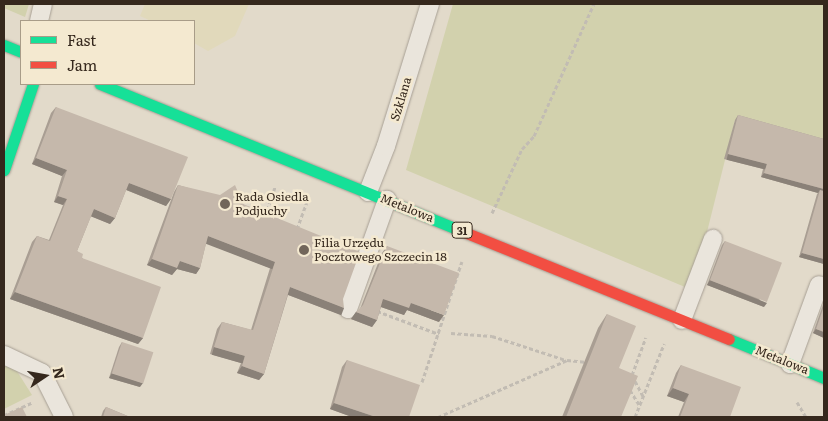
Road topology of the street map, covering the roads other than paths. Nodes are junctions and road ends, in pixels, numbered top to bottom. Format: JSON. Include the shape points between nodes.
{"nodes":[{"id":1,"x":43,"y":4,"type":"edge"},
{"id":2,"x":430,"y":4,"type":"edge"},
{"id":3,"x":39,"y":20,"type":"edge"},
{"id":4,"x":4,"y":45,"type":"edge"},
{"id":5,"x":20,"y":52,"type":"edge"},
{"id":6,"x":33,"y":85,"type":"edge"},
{"id":7,"x":102,"y":85,"type":"edge"},
{"id":8,"x":4,"y":170,"type":"edge"},
{"id":9,"x":368,"y":192,"type":"junction"},
{"id":10,"x":387,"y":200,"type":"junction"},
{"id":11,"x":713,"y":239,"type":"dead end"},
{"id":12,"x":819,"y":285,"type":"dead end"},
{"id":13,"x":349,"y":305,"type":"road end"},
{"id":14,"x":682,"y":320,"type":"junction"},
{"id":15,"x":4,"y":355,"type":"edge"},
{"id":16,"x":790,"y":364,"type":"junction"},
{"id":17,"x":824,"y":378,"type":"edge"},
{"id":18,"x":64,"y":417,"type":"edge"}],
"edges":[{"from":1,"to":3,"type":"lane"},
{"from":2,"to":9,"type":"lane","name":"Szklana","via":[[386,146]]},
{"from":4,"to":5,"type":"main road"},
{"from":6,"to":8,"type":"main road"},
{"from":7,"to":9,"type":"main road","name":"Metalowa","number":"31"},
{"from":9,"to":10,"type":"main road","name":"Metalowa","number":"31"},
{"from":10,"to":13,"type":"lane"},
{"from":10,"to":14,"type":"main road","name":"Metalowa","number":"31"},
{"from":11,"to":14,"type":"lane"},
{"from":12,"to":16,"type":"lane"},
{"from":14,"to":16,"type":"main road","name":"Metalowa","number":"31"},
{"from":15,"to":18,"type":"lane","via":[[42,372]]},
{"from":16,"to":17,"type":"main road","name":"Metalowa","number":"31"}]}
